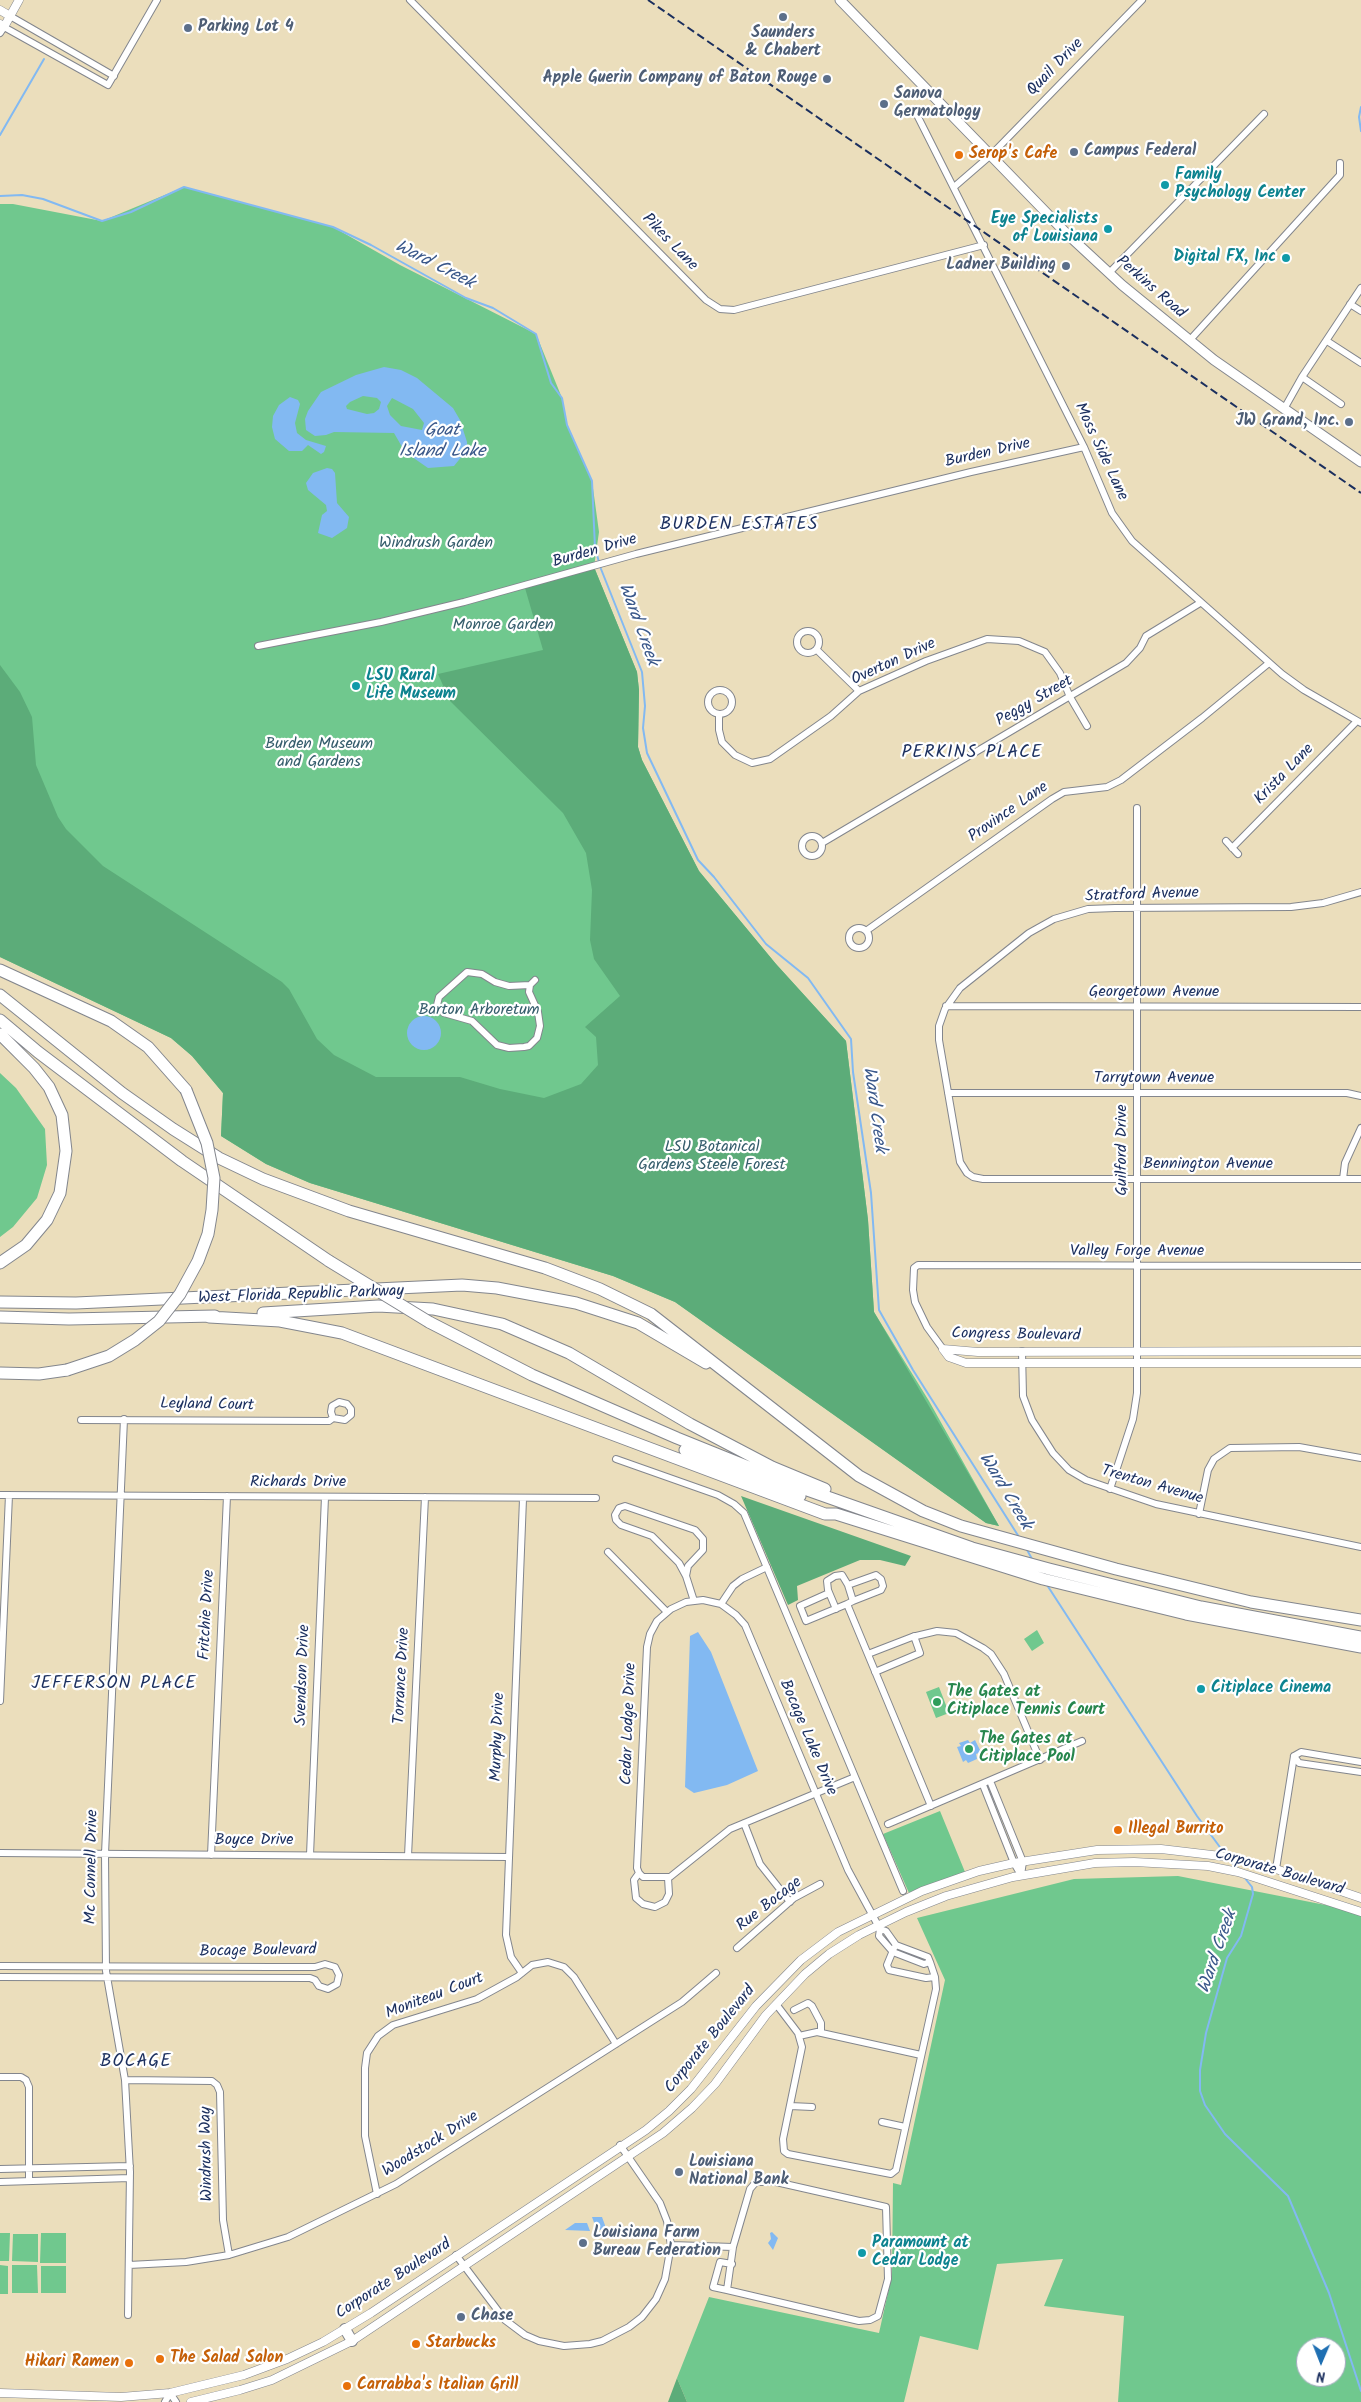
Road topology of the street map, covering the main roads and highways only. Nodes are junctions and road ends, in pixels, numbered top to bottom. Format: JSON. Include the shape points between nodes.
{"nodes":[{"id":1,"x":840,"y":0,"type":"edge"},
{"id":2,"x":1361,"y":462,"type":"edge"},
{"id":3,"x":0,"y":970,"type":"edge"},
{"id":4,"x":0,"y":995,"type":"edge"},
{"id":5,"x":0,"y":1020,"type":"edge"},
{"id":6,"x":0,"y":1034,"type":"edge"},
{"id":7,"x":0,"y":1264,"type":"edge"},
{"id":8,"x":0,"y":1302,"type":"edge"},
{"id":9,"x":0,"y":1317,"type":"edge"},
{"id":10,"x":209,"y":1317,"type":"junction"},
{"id":11,"x":0,"y":1373,"type":"edge"},
{"id":12,"x":746,"y":1387,"type":"junction"},
{"id":13,"x":581,"y":1398,"type":"junction"},
{"id":14,"x":836,"y":1514,"type":"junction"},
{"id":15,"x":885,"y":1518,"type":"junction"},
{"id":16,"x":1361,"y":1620,"type":"edge"},
{"id":17,"x":1361,"y":1637,"type":"edge"},
{"id":18,"x":1361,"y":1647,"type":"edge"},
{"id":19,"x":345,"y":2329,"type":"road end"},
{"id":20,"x":352,"y":2341,"type":"road end"}],
"edges":[{"from":1,"to":2,"type":"main road","name":"Perkins Road","via":[[1108,273],[1189,341]]},
{"from":3,"to":11,"type":"highway","bridge":true,"via":[[111,1021],[148,1047],[186,1090],[207,1143],[214,1178],[208,1234],[198,1261],[180,1294],[159,1321],[109,1356],[66,1370],[39,1374]]},
{"from":4,"to":12,"type":"highway","via":[[129,1098],[172,1130],[219,1158],[263,1179],[349,1211],[545,1268],[600,1289],[651,1314]]},
{"from":5,"to":13,"type":"highway","bridge":true,"via":[[182,1161],[329,1261],[429,1322]]},
{"from":6,"to":7,"type":"highway","via":[[49,1088],[62,1116],[66,1151],[60,1193],[47,1220],[26,1245]]},
{"from":8,"to":12,"type":"highway","via":[[76,1303],[453,1286],[497,1288],[576,1303],[638,1323]]},
{"from":9,"to":10,"type":"highway","name":"West Florida Republic Parkway"},
{"from":10,"to":14,"type":"highway","via":[[280,1321],[342,1333],[825,1514]]},
{"from":10,"to":15,"type":"highway","name":"West Florida Republic Parkway","via":[[378,1306],[433,1309],[502,1324],[569,1353],[772,1468]]},
{"from":12,"to":16,"type":"highway","via":[[859,1476],[890,1495],[942,1519],[1116,1569],[1251,1602]]},
{"from":13,"to":14,"type":"highway","via":[[603,1414],[707,1460],[829,1508]]},
{"from":13,"to":15,"type":"highway","via":[[796,1486]]},
{"from":14,"to":18,"type":"highway","via":[[1006,1568],[1088,1590],[1186,1614]]},
{"from":15,"to":17,"type":"highway","via":[[972,1548],[1201,1607]]},
{"from":19,"to":20,"type":"main road"}]}
